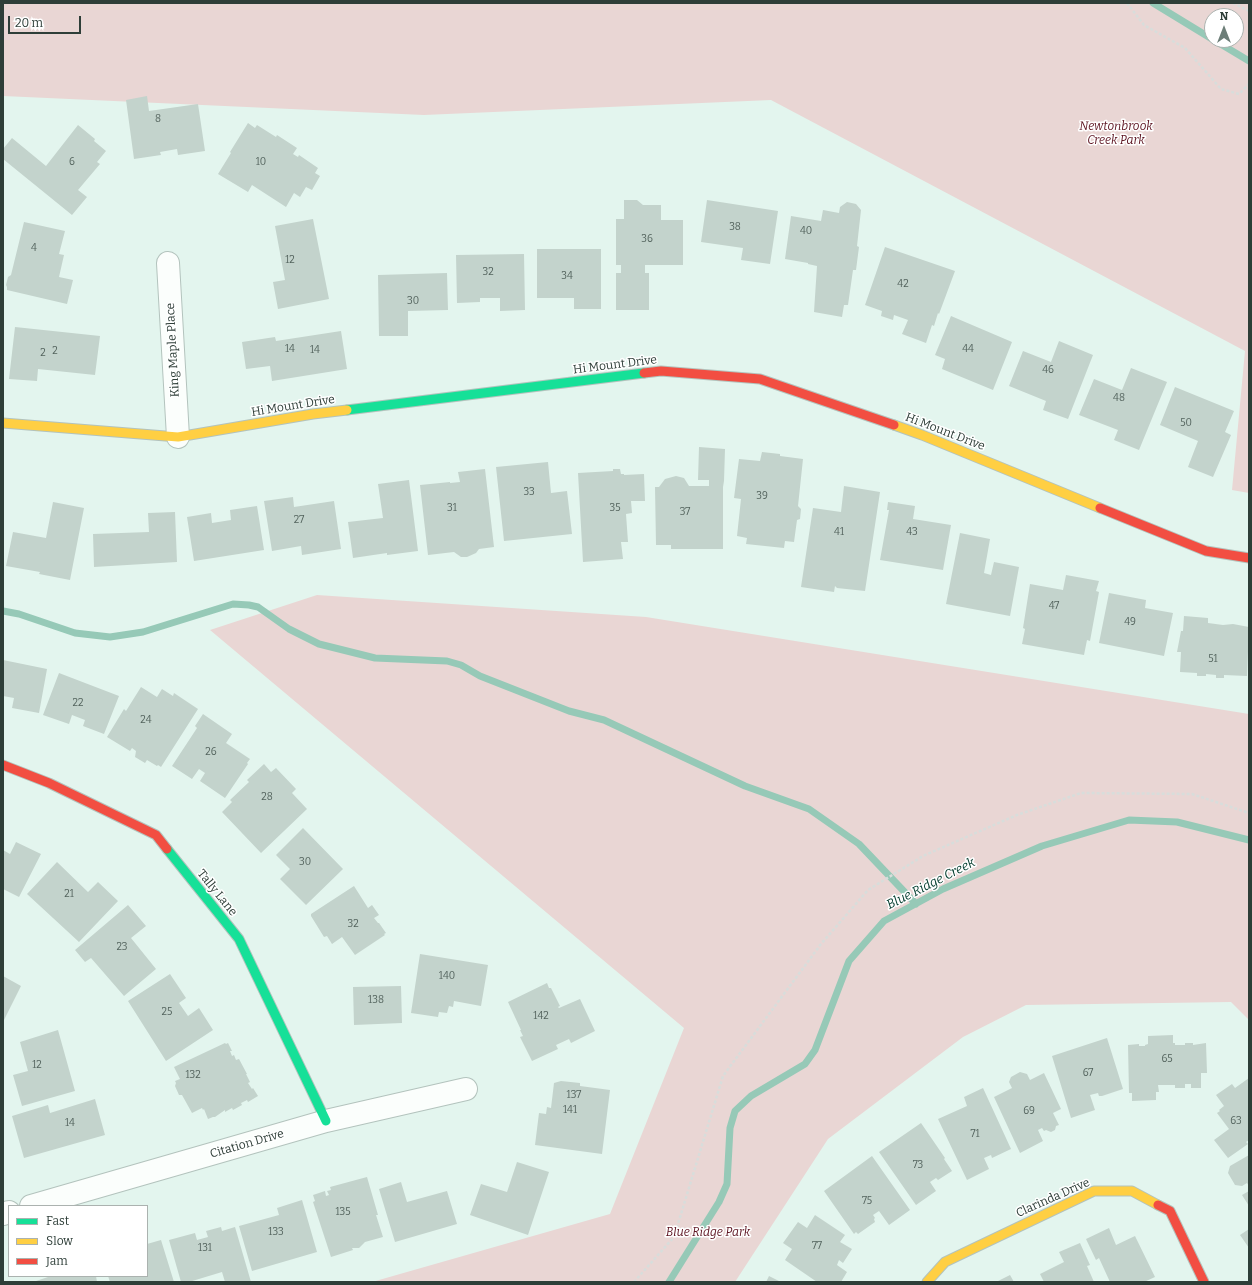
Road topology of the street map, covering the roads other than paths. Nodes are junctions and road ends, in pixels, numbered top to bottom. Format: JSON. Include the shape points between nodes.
{"nodes":[{"id":1,"x":168,"y":263,"type":"dead end"},
{"id":2,"x":3,"y":423,"type":"edge"},
{"id":3,"x":178,"y":437,"type":"junction"},
{"id":4,"x":1249,"y":558,"type":"edge"},
{"id":5,"x":3,"y":765,"type":"edge"},
{"id":6,"x":466,"y":1089,"type":"dead end"},
{"id":7,"x":326,"y":1122,"type":"junction"},
{"id":8,"x":35,"y":1205,"type":"edge"},
{"id":9,"x":927,"y":1282,"type":"edge"},
{"id":10,"x":1204,"y":1282,"type":"edge"}],
"edges":[{"from":1,"to":3,"type":"street","name":"King Maple Place"},
{"from":2,"to":3,"type":"street","name":"Hi Mount Drive"},
{"from":3,"to":4,"type":"street","name":"Hi Mount Drive","via":[[313,414],[661,371],[760,379],[922,435],[1206,551]]},
{"from":5,"to":7,"type":"street","name":"Tally Lane","via":[[50,783],[156,836],[239,939]]},
{"from":6,"to":7,"type":"street","name":"Citation Drive"},
{"from":7,"to":8,"type":"street","name":"Citation Drive"},
{"from":9,"to":10,"type":"street","name":"Clarinda Drive","via":[[945,1262],[1094,1191],[1132,1191],[1170,1211]]}]}
